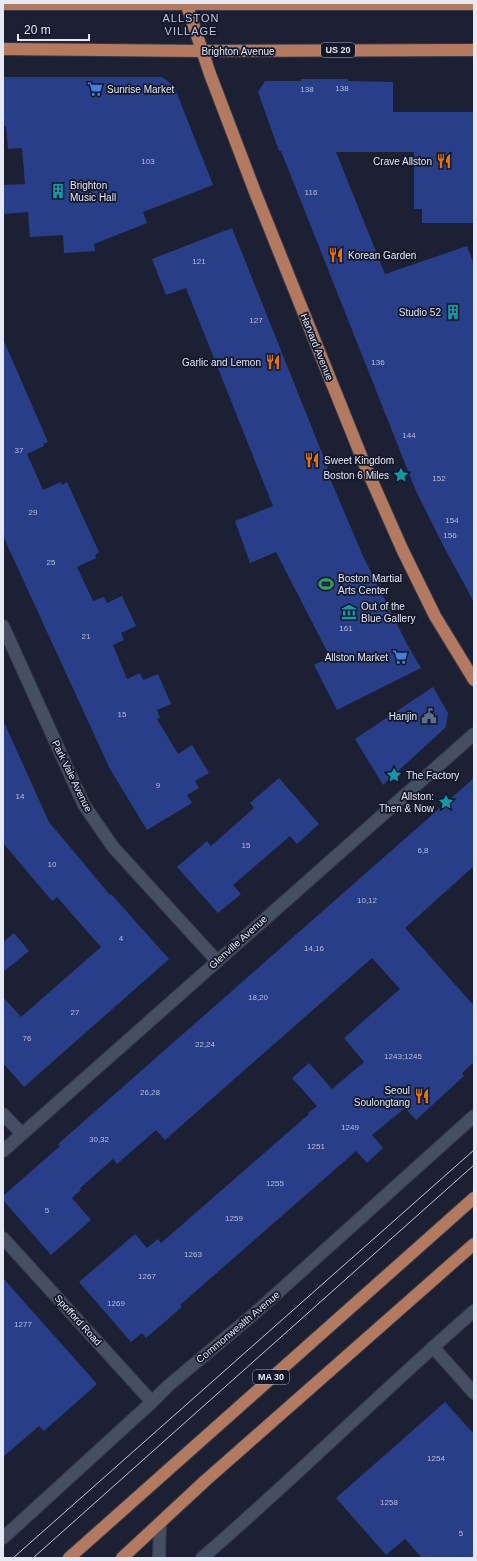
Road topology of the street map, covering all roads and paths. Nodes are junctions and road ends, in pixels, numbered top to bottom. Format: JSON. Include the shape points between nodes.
{"nodes":[{"id":1,"x":3,"y":4,"type":"edge"},
{"id":2,"x":186,"y":4,"type":"edge"},
{"id":3,"x":474,"y":4,"type":"edge"},
{"id":4,"x":3,"y":49,"type":"edge"},
{"id":5,"x":474,"y":50,"type":"edge"},
{"id":6,"x":202,"y":51,"type":"junction"},
{"id":7,"x":3,"y":626,"type":"edge"},
{"id":8,"x":474,"y":680,"type":"edge"},
{"id":9,"x":474,"y":734,"type":"edge"},
{"id":10,"x":217,"y":961,"type":"junction"},
{"id":11,"x":3,"y":1114,"type":"edge"},
{"id":12,"x":474,"y":1116,"type":"edge"},
{"id":13,"x":22,"y":1134,"type":"junction"},
{"id":14,"x":3,"y":1151,"type":"edge"},
{"id":15,"x":474,"y":1198,"type":"edge"},
{"id":16,"x":3,"y":1238,"type":"edge"},
{"id":17,"x":474,"y":1244,"type":"edge"},
{"id":18,"x":474,"y":1311,"type":"edge"},
{"id":19,"x":433,"y":1346,"type":"junction"},
{"id":20,"x":474,"y":1393,"type":"edge"},
{"id":21,"x":152,"y":1402,"type":"junction"},
{"id":22,"x":160,"y":1524,"type":"junction"},
{"id":23,"x":3,"y":1538,"type":"edge"},
{"id":24,"x":69,"y":1558,"type":"edge"},
{"id":25,"x":122,"y":1558,"type":"edge"},
{"id":26,"x":160,"y":1558,"type":"edge"},
{"id":27,"x":202,"y":1558,"type":"edge"}],
"edges":[{"from":1,"to":2,"type":"main road"},
{"from":2,"to":3,"type":"main road"},
{"from":2,"to":6,"type":"main road","name":"Harvard Avenue"},
{"from":4,"to":6,"type":"main road","name":"Brighton Avenue","number":"US 20"},
{"from":5,"to":6,"type":"main road","name":"Brighton Avenue","number":"US 20"},
{"from":6,"to":8,"type":"main road","name":"Harvard Avenue","via":[[258,200],[364,463],[435,616]]},
{"from":7,"to":10,"type":"street","name":"Park Vale Avenue","via":[[84,805],[113,847]]},
{"from":9,"to":10,"type":"street","name":"Glenville Avenue"},
{"from":10,"to":13,"type":"street","name":"Glenville Avenue"},
{"from":11,"to":13,"type":"street"},
{"from":12,"to":21,"type":"street","name":"Commonwealth Avenue"},
{"from":13,"to":14,"type":"street","name":"Glenville Avenue"},
{"from":15,"to":24,"type":"main road","number":"MA 30"},
{"from":16,"to":21,"type":"street","name":"Spofford Road"},
{"from":17,"to":22,"type":"main road","via":[[216,1471]]},
{"from":18,"to":19,"type":"street"},
{"from":19,"to":20,"type":"street"},
{"from":19,"to":27,"type":"street","via":[[267,1502]]},
{"from":21,"to":23,"type":"street","name":"Commonwealth Avenue"},
{"from":22,"to":25,"type":"main road"},
{"from":22,"to":26,"type":"street"}]}
